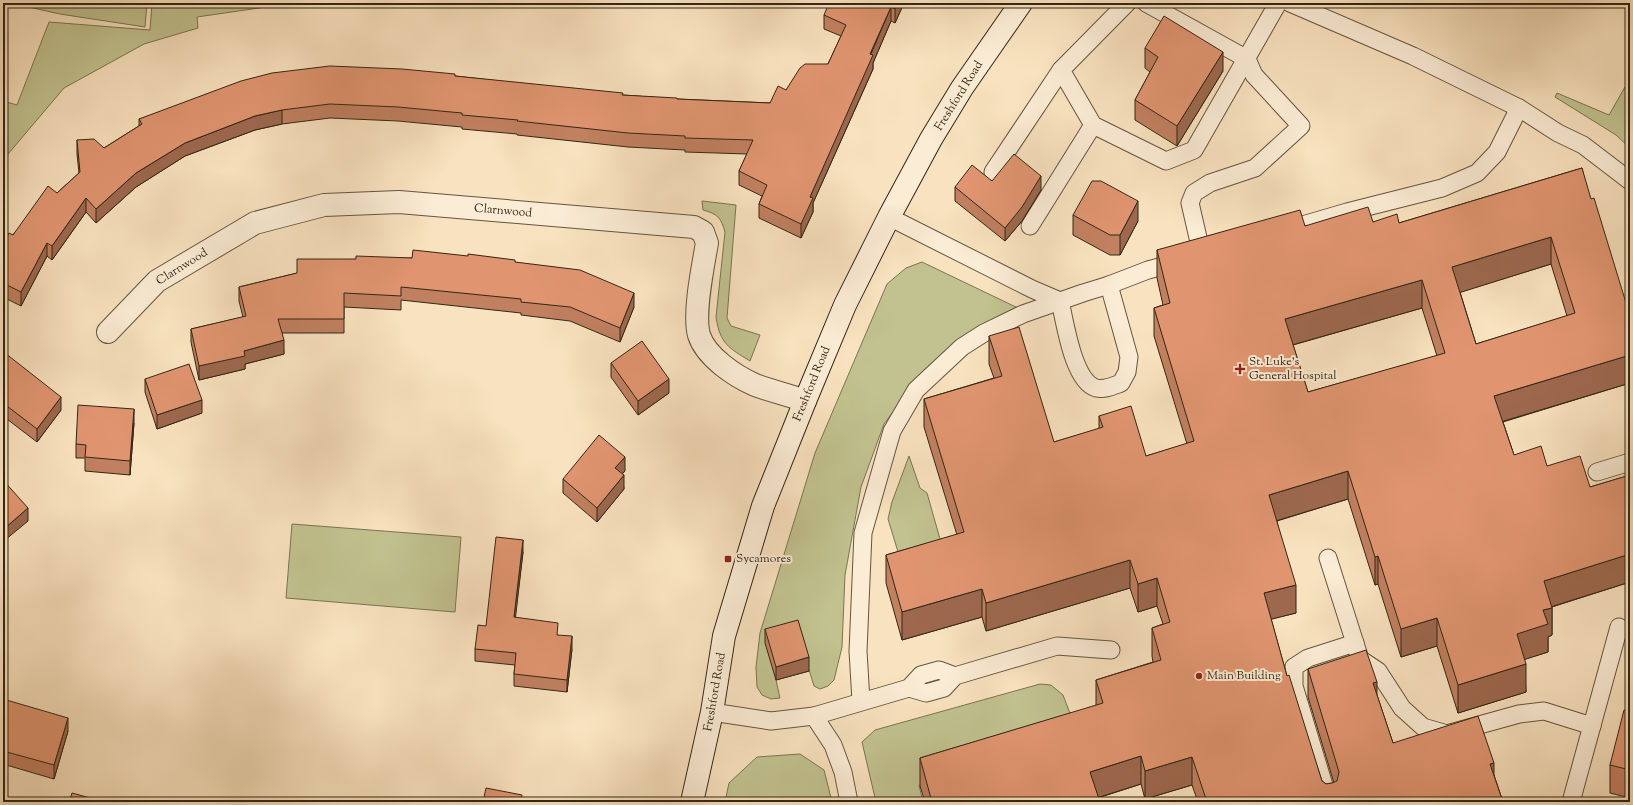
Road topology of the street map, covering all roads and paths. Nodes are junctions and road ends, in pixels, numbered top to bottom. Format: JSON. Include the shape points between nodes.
{"nodes":[{"id":1,"x":1022,"y":3,"type":"edge"},
{"id":2,"x":1127,"y":3,"type":"edge"},
{"id":3,"x":1146,"y":3,"type":"edge"},
{"id":4,"x":1278,"y":3,"type":"edge"},
{"id":5,"x":1290,"y":3,"type":"edge"},
{"id":6,"x":1247,"y":59,"type":"junction"},
{"id":7,"x":1061,"y":70,"type":"junction"},
{"id":8,"x":1519,"y":108,"type":"junction"},
{"id":9,"x":1093,"y":124,"type":"junction"},
{"id":10,"x":993,"y":172,"type":"dead end"},
{"id":11,"x":1630,"y":181,"type":"edge"},
{"id":12,"x":889,"y":217,"type":"junction"},
{"id":13,"x":1030,"y":226,"type":"dead end"},
{"id":14,"x":1263,"y":237,"type":"edge"},
{"id":15,"x":1109,"y":285,"type":"junction"},
{"id":16,"x":1060,"y":301,"type":"junction"},
{"id":17,"x":108,"y":332,"type":"dead end"},
{"id":18,"x":805,"y":401,"type":"junction"},
{"id":19,"x":1630,"y":462,"type":"edge"},
{"id":20,"x":1597,"y":472,"type":"dead end"},
{"id":21,"x":1328,"y":558,"type":"dead end"},
{"id":22,"x":1619,"y":627,"type":"dead end"},
{"id":23,"x":1355,"y":643,"type":"junction"},
{"id":24,"x":1110,"y":650,"type":"dead end"},
{"id":25,"x":861,"y":701,"type":"junction"},
{"id":26,"x":712,"y":712,"type":"junction"},
{"id":27,"x":814,"y":716,"type":"junction"},
{"id":28,"x":1592,"y":726,"type":"junction"},
{"id":29,"x":692,"y":802,"type":"edge"},
{"id":30,"x":849,"y":802,"type":"edge"},
{"id":31,"x":1329,"y":802,"type":"edge"},
{"id":32,"x":1571,"y":802,"type":"edge"}],
"edges":[{"from":1,"to":12,"type":"main road","name":"Freshford Road","via":[[962,88]]},
{"from":2,"to":7,"type":"lane"},
{"from":3,"to":6,"type":"lane"},
{"from":4,"to":6,"type":"lane"},
{"from":5,"to":8,"type":"lane","via":[[1413,56]]},
{"from":6,"to":9,"type":"lane","via":[[1194,150],[1166,162]]},
{"from":6,"to":15,"type":"lane","via":[[1254,75],[1301,126],[1255,168],[1210,183],[1194,193],[1190,203],[1210,252],[1148,270]]},
{"from":7,"to":9,"type":"lane"},
{"from":7,"to":10,"type":"lane"},
{"from":8,"to":11,"type":"lane","via":[[1583,145]]},
{"from":8,"to":14,"type":"lane","via":[[1497,152],[1477,173],[1442,188]]},
{"from":9,"to":13,"type":"lane"},
{"from":12,"to":16,"type":"lane"},
{"from":12,"to":18,"type":"main road","name":"Freshford Road","via":[[845,305]]},
{"from":15,"to":16,"type":"lane"},
{"from":15,"to":16,"type":"lane","via":[[1128,357],[1127,372],[1121,383],[1108,388],[1097,388],[1087,383],[1078,371]]},
{"from":16,"to":25,"type":"lane","via":[[1023,314],[962,347],[916,390],[892,431],[863,533],[858,651]]},
{"from":17,"to":18,"type":"main road","name":"Clarnwood","via":[[157,281],[255,223],[324,205],[399,202],[694,227],[703,232],[707,243],[697,310],[699,335],[709,352],[723,365],[755,384]]},
{"from":18,"to":26,"type":"main road","name":"Freshford Road","via":[[763,506],[728,622]]},
{"from":19,"to":20,"type":"lane"},
{"from":21,"to":23,"type":"lane"},
{"from":22,"to":28,"type":"lane"},
{"from":23,"to":28,"type":"lane","via":[[1360,659],[1378,671],[1402,708],[1423,727],[1447,734],[1518,714],[1544,711]]},
{"from":23,"to":31,"type":"lane","via":[[1308,658],[1294,667],[1294,686]]},
{"from":24,"to":25,"type":"lane","via":[[1057,646],[955,676],[944,688],[926,693],[909,688]]},
{"from":25,"to":27,"type":"lane"},
{"from":26,"to":27,"type":"lane","via":[[771,721]]},
{"from":26,"to":29,"type":"main road","name":"Freshford Road"},
{"from":27,"to":30,"type":"lane","via":[[833,745],[843,772]]},
{"from":28,"to":32,"type":"lane"}]}
